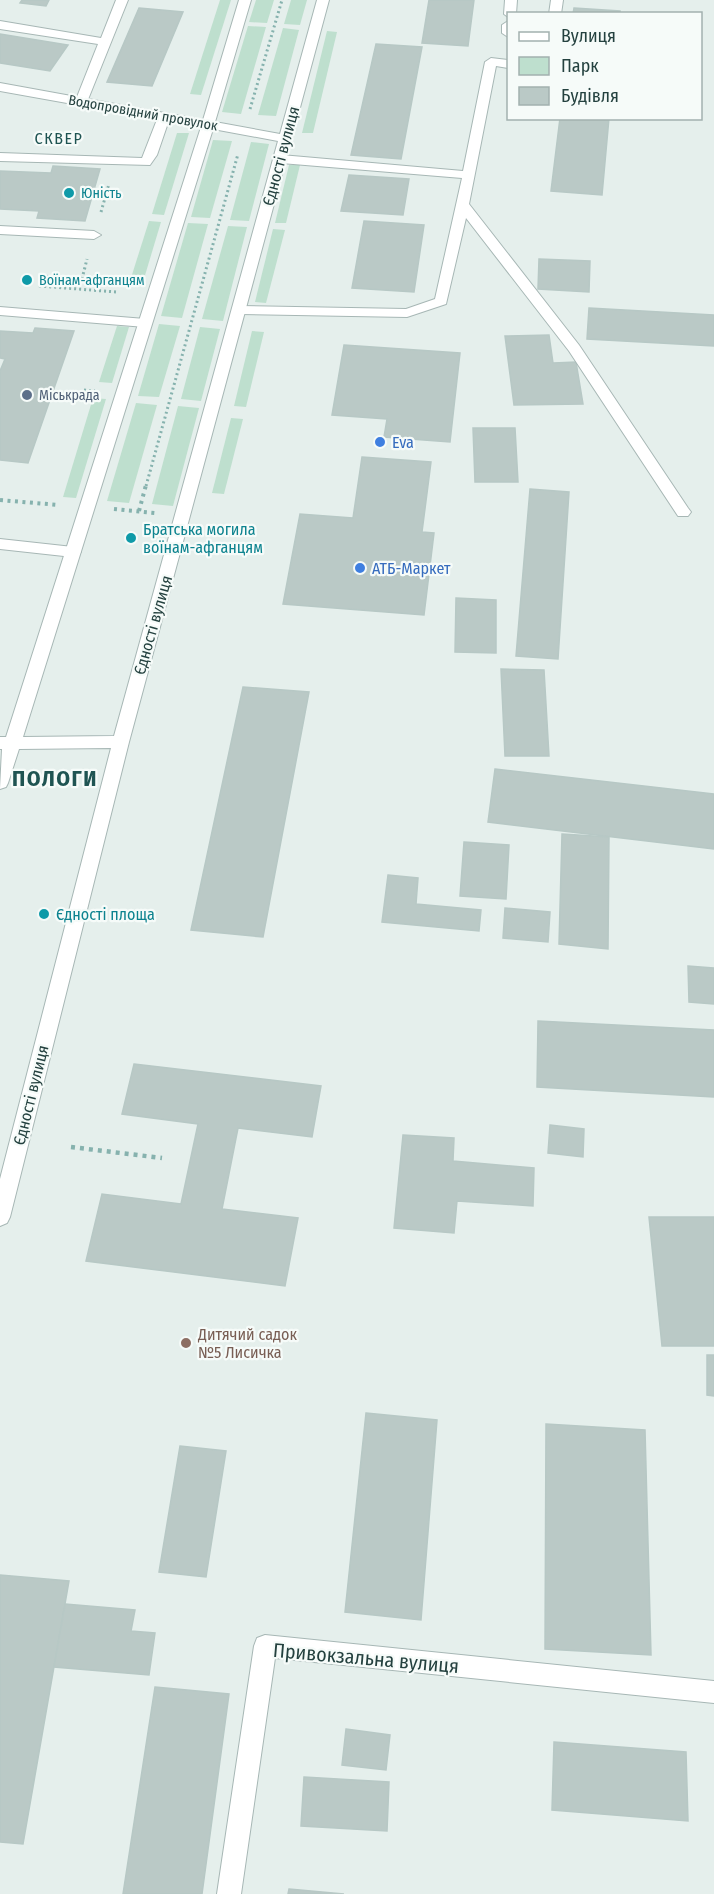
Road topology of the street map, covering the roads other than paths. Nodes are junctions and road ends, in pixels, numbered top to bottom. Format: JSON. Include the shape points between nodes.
{"nodes":[{"id":1,"x":122,"y":0,"type":"edge"},
{"id":2,"x":244,"y":0,"type":"edge"},
{"id":3,"x":323,"y":0,"type":"edge"},
{"id":4,"x":0,"y":25,"type":"edge"},
{"id":5,"x":105,"y":42,"type":"junction"},
{"id":6,"x":507,"y":64,"type":"edge"},
{"id":7,"x":0,"y":87,"type":"edge"},
{"id":8,"x":81,"y":102,"type":"junction"},
{"id":9,"x":164,"y":117,"type":"junction"},
{"id":10,"x":208,"y":125,"type":"junction"},
{"id":11,"x":286,"y":139,"type":"junction"},
{"id":12,"x":0,"y":157,"type":"edge"},
{"id":13,"x":281,"y":159,"type":"junction"},
{"id":14,"x":468,"y":175,"type":"junction"},
{"id":15,"x":462,"y":204,"type":"junction"},
{"id":16,"x":0,"y":231,"type":"edge"},
{"id":17,"x":94,"y":235,"type":"dead end"},
{"id":18,"x":240,"y":310,"type":"junction"},
{"id":19,"x":0,"y":311,"type":"edge"},
{"id":20,"x":145,"y":323,"type":"junction"},
{"id":21,"x":683,"y":512,"type":"dead end"},
{"id":22,"x":0,"y":544,"type":"edge"},
{"id":23,"x":73,"y":552,"type":"junction"},
{"id":24,"x":121,"y":742,"type":"junction"},
{"id":25,"x":6,"y":743,"type":"edge"},
{"id":26,"x":0,"y":783,"type":"edge"},
{"id":27,"x":0,"y":1216,"type":"edge"},
{"id":28,"x":714,"y":1692,"type":"edge"},
{"id":29,"x":229,"y":1894,"type":"edge"}],
"edges":[{"from":1,"to":5,"type":"street"},
{"from":2,"to":10,"type":"street"},
{"from":3,"to":11,"type":"street","name":"Єдності вулиця"},
{"from":4,"to":5,"type":"street"},
{"from":5,"to":8,"type":"street"},
{"from":6,"to":14,"type":"street","via":[[490,62]]},
{"from":7,"to":8,"type":"street","name":"Водопровідний провулок"},
{"from":8,"to":9,"type":"street","name":"Водопровідний провулок"},
{"from":9,"to":10,"type":"street","name":"Водопровідний провулок"},
{"from":9,"to":12,"type":"street","via":[[152,154],[145,162]]},
{"from":10,"to":11,"type":"street","name":"Водопровідний провулок"},
{"from":10,"to":20,"type":"street"},
{"from":11,"to":13,"type":"street","name":"Єдності вулиця"},
{"from":13,"to":14,"type":"street"},
{"from":13,"to":18,"type":"street","name":"Єдності вулиця"},
{"from":14,"to":15,"type":"street"},
{"from":15,"to":18,"type":"street","via":[[441,301],[407,314]]},
{"from":15,"to":21,"type":"street","via":[[574,348]]},
{"from":16,"to":17,"type":"street"},
{"from":18,"to":24,"type":"street","name":"Єдності вулиця"},
{"from":19,"to":20,"type":"street"},
{"from":20,"to":23,"type":"street"},
{"from":22,"to":23,"type":"street"},
{"from":23,"to":25,"type":"street"},
{"from":24,"to":25,"type":"street"},
{"from":24,"to":27,"type":"street","name":"Єдності вулиця"},
{"from":25,"to":26,"type":"street"},
{"from":28,"to":29,"type":"street","name":"Привокзальна вулиця","via":[[265,1647]]}]}
